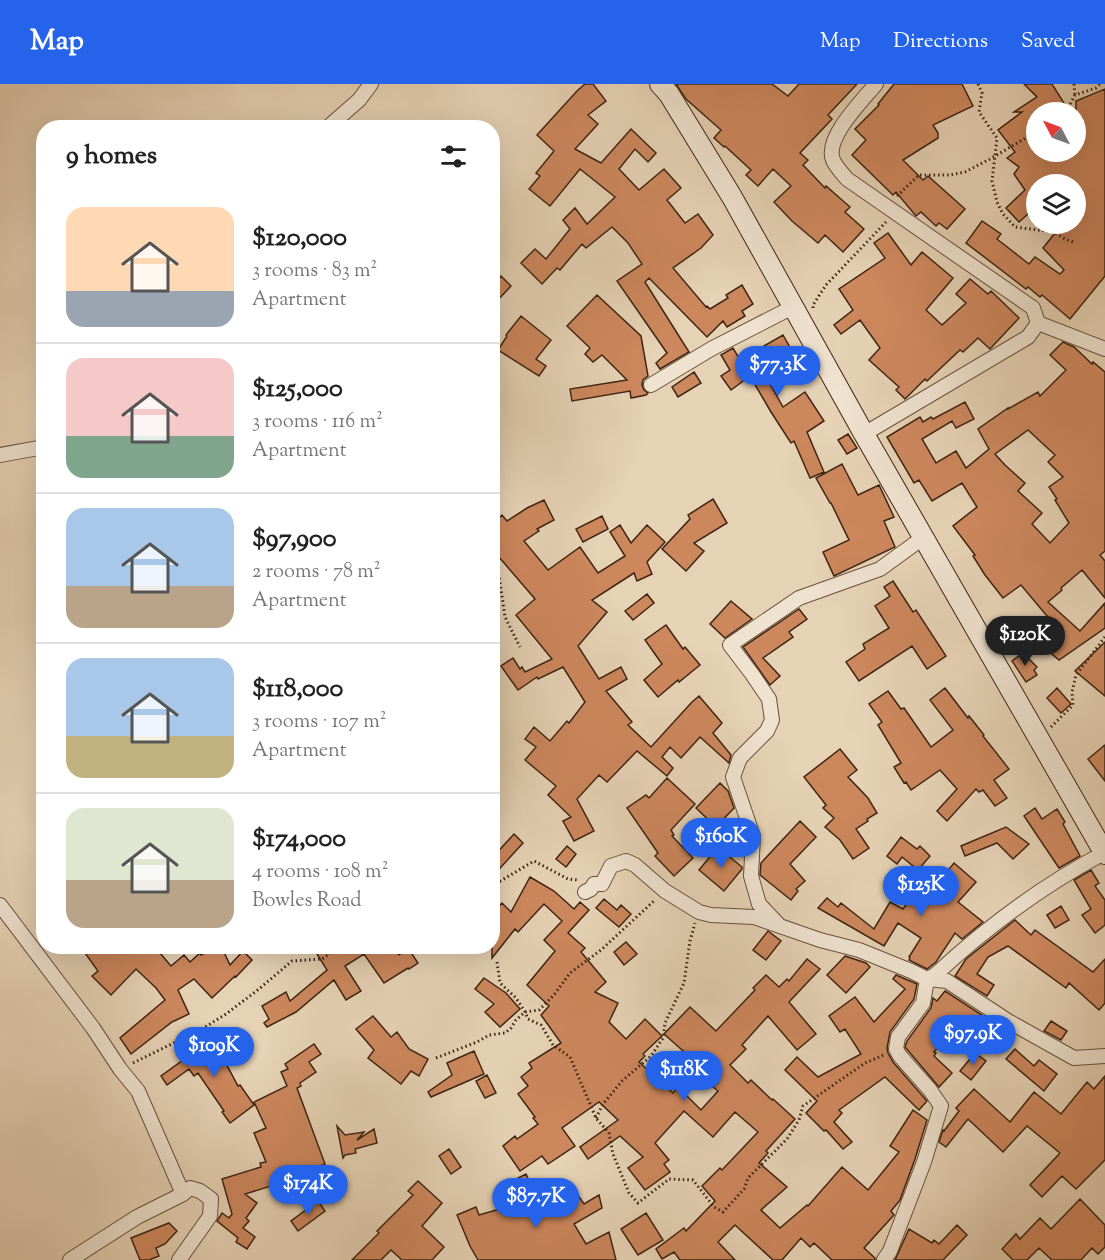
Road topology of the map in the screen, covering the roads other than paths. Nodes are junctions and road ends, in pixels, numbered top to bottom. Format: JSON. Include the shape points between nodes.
{"nodes":[{"id":1,"x":371,"y":84,"type":"edge"},
{"id":2,"x":660,"y":84,"type":"edge"},
{"id":3,"x":876,"y":84,"type":"edge"},
{"id":4,"x":336,"y":120,"type":"edge"},
{"id":5,"x":793,"y":308,"type":"junction"},
{"id":6,"x":1038,"y":323,"type":"junction"},
{"id":7,"x":1105,"y":349,"type":"edge"},
{"id":8,"x":651,"y":385,"type":"dead end"},
{"id":9,"x":864,"y":434,"type":"junction"},
{"id":10,"x":36,"y":448,"type":"edge"},
{"id":11,"x":0,"y":454,"type":"edge"},
{"id":12,"x":924,"y":537,"type":"junction"},
{"id":13,"x":1099,"y":831,"type":"edge"},
{"id":14,"x":1105,"y":854,"type":"edge"},
{"id":15,"x":585,"y":892,"type":"dead end"},
{"id":16,"x":0,"y":905,"type":"edge"},
{"id":17,"x":778,"y":924,"type":"junction"},
{"id":18,"x":36,"y":953,"type":"edge"},
{"id":19,"x":37,"y":954,"type":"edge"},
{"id":20,"x":927,"y":979,"type":"junction"},
{"id":21,"x":1105,"y":1056,"type":"edge"},
{"id":22,"x":183,"y":1194,"type":"junction"},
{"id":23,"x":70,"y":1260,"type":"edge"},
{"id":24,"x":179,"y":1260,"type":"edge"},
{"id":25,"x":884,"y":1260,"type":"edge"}],
"edges":[{"from":1,"to":4,"type":"street"},
{"from":2,"to":5,"type":"street","via":[[732,197]]},
{"from":3,"to":6,"type":"street","via":[[837,133],[831,149],[838,168],[847,179],[1033,308]]},
{"from":5,"to":8,"type":"street","via":[[711,349]]},
{"from":5,"to":9,"type":"street"},
{"from":6,"to":7,"type":"street"},
{"from":6,"to":9,"type":"street","via":[[1028,337]]},
{"from":9,"to":12,"type":"street"},
{"from":10,"to":11,"type":"street"},
{"from":12,"to":13,"type":"street","via":[[1038,738]]},
{"from":12,"to":17,"type":"street","via":[[880,569],[799,598],[730,645],[769,699],[772,720],[767,731],[740,758],[733,777],[753,836],[751,876],[759,904]]},
{"from":13,"to":14,"type":"street"},
{"from":14,"to":20,"type":"street","via":[[1045,889]]},
{"from":15,"to":17,"type":"street","via":[[594,884],[602,884],[611,866],[626,861],[699,912],[754,917]]},
{"from":16,"to":18,"type":"street"},
{"from":17,"to":20,"type":"street","via":[[859,950]]},
{"from":19,"to":22,"type":"street","via":[[138,1091]]},
{"from":20,"to":21,"type":"street","via":[[947,981],[1074,1058]]},
{"from":20,"to":25,"type":"street","via":[[923,1003],[898,1037],[897,1049],[941,1106],[924,1162],[891,1251]]},
{"from":22,"to":23,"type":"street","via":[[137,1217]]},
{"from":22,"to":24,"type":"street","via":[[190,1188],[211,1199],[210,1216]]}]}
